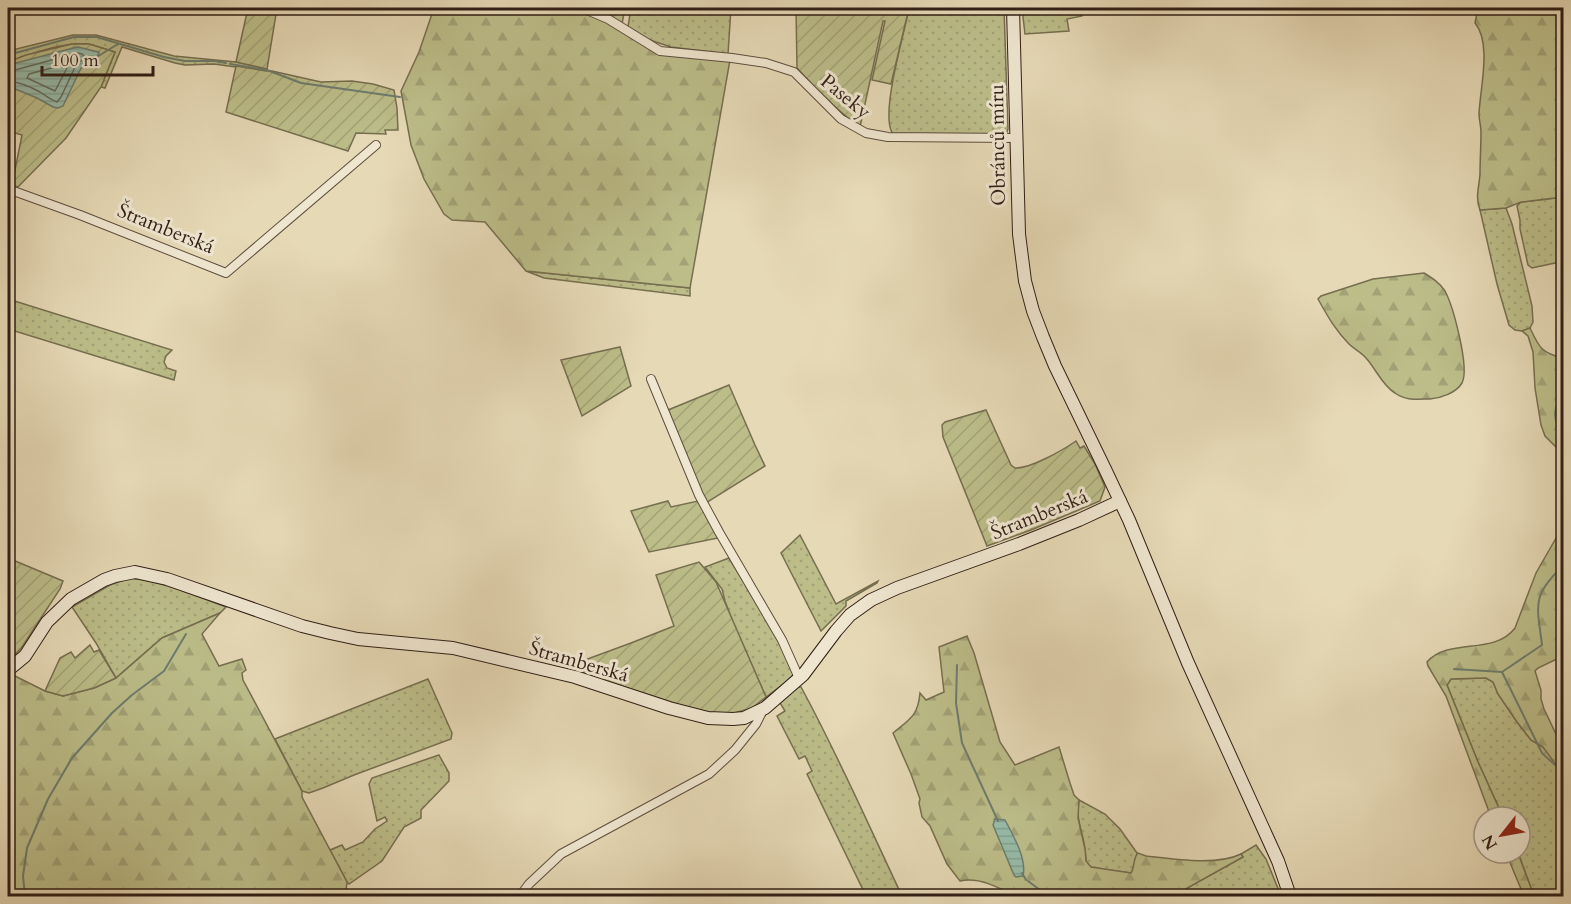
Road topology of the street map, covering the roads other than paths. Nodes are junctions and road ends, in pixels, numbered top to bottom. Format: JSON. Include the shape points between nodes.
{"nodes":[{"id":1,"x":582,"y":8,"type":"edge"},
{"id":2,"x":1013,"y":8,"type":"edge"},
{"id":3,"x":1016,"y":138,"type":"junction"},
{"id":4,"x":376,"y":144,"type":"dead end"},
{"id":5,"x":8,"y":189,"type":"edge"},
{"id":6,"x":651,"y":379,"type":"dead end"},
{"id":7,"x":1120,"y":501,"type":"junction"},
{"id":8,"x":8,"y":670,"type":"edge"},
{"id":9,"x":799,"y":678,"type":"junction"},
{"id":10,"x":765,"y":708,"type":"junction"},
{"id":11,"x":520,"y":897,"type":"edge"},
{"id":12,"x":1290,"y":897,"type":"edge"}],
"edges":[{"from":1,"to":3,"type":"street","name":"Paseky","via":[[660,51],[766,63],[794,72],[842,118],[866,133],[888,137]]},
{"from":2,"to":3,"type":"street","name":"Obránců míru"},
{"from":3,"to":7,"type":"street","name":"Obránců míru","via":[[1025,282],[1042,337]]},
{"from":4,"to":5,"type":"street","name":"Štramberská","via":[[226,273]]},
{"from":6,"to":9,"type":"street","via":[[699,495],[782,639]]},
{"from":7,"to":9,"type":"street","name":"Štramberská","via":[[871,600],[844,620]]},
{"from":7,"to":12,"type":"street","name":"Obránců míru","via":[[1278,861]]},
{"from":8,"to":10,"type":"street","name":"Štramberská","via":[[25,656],[47,622],[71,600],[104,580],[135,572],[302,626],[358,639],[472,652],[708,718],[733,720]]},
{"from":9,"to":10,"type":"street","name":"Štramberská"},
{"from":10,"to":11,"type":"street","via":[[735,750],[709,774],[561,854]]}]}
